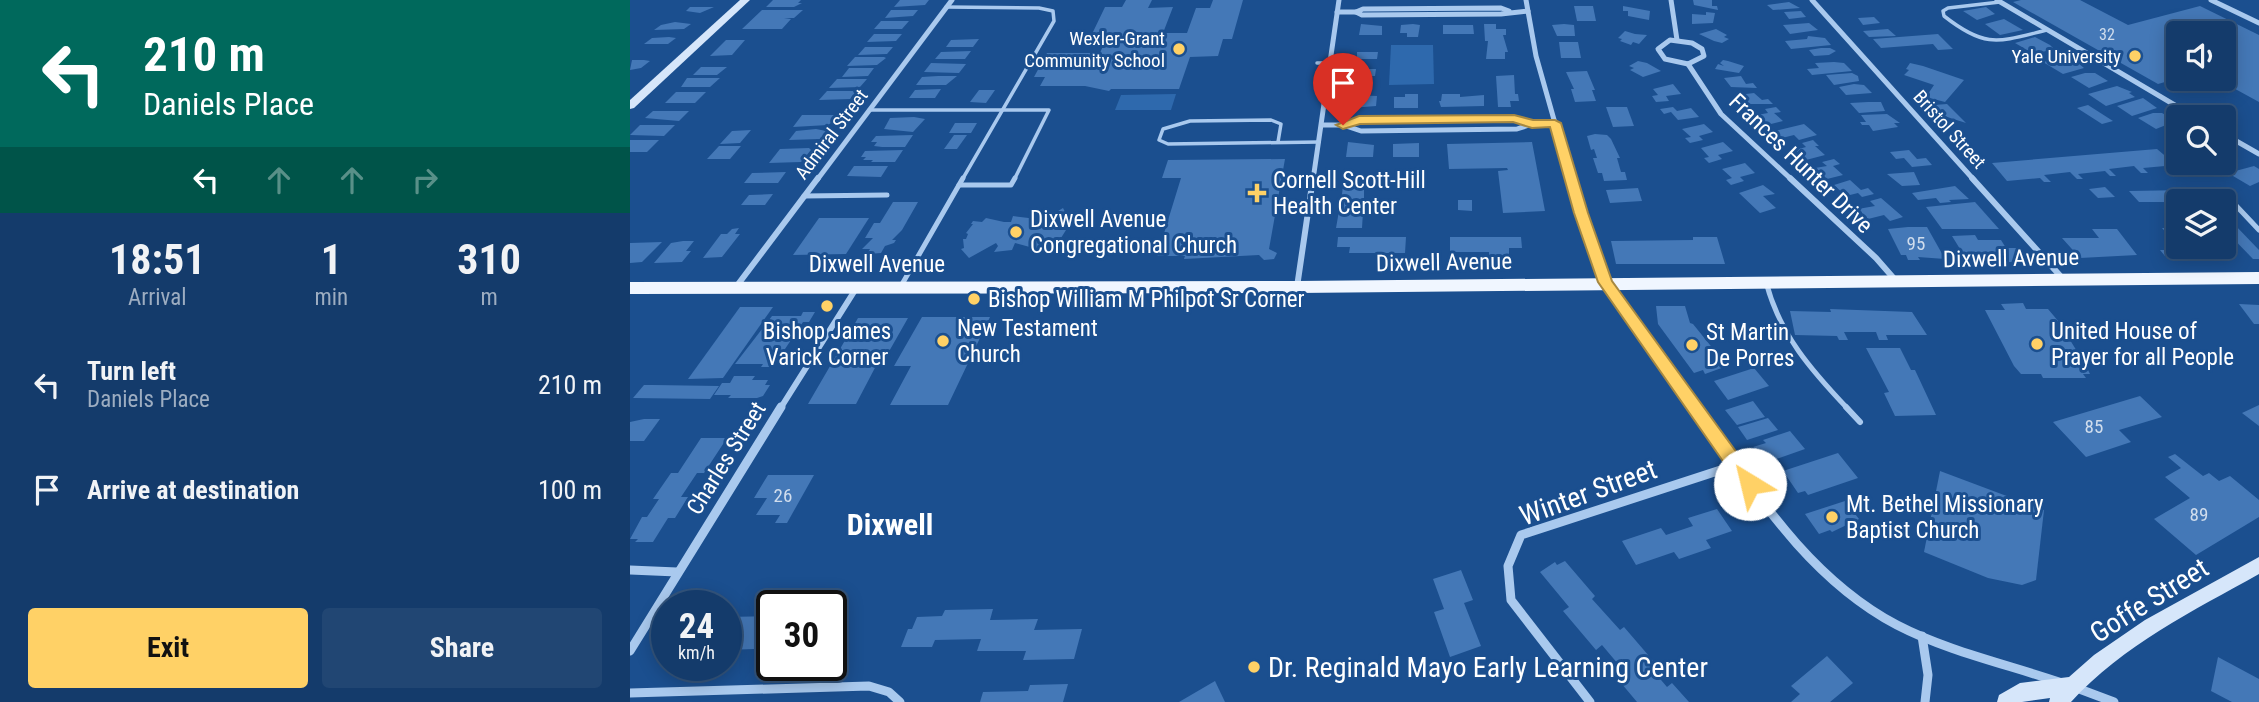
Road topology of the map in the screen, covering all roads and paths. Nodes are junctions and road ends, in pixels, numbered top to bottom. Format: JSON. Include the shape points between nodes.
{"nodes":[{"id":1,"x":745,"y":0,"type":"edge"},
{"id":2,"x":952,"y":0,"type":"edge"},
{"id":3,"x":1339,"y":0,"type":"edge"},
{"id":4,"x":1526,"y":0,"type":"edge"},
{"id":5,"x":1671,"y":0,"type":"edge"},
{"id":6,"x":1812,"y":0,"type":"edge"},
{"id":7,"x":2211,"y":0,"type":"edge"},
{"id":8,"x":1998,"y":1,"type":"edge"},
{"id":9,"x":946,"y":8,"type":"junction"},
{"id":10,"x":1528,"y":11,"type":"junction"},
{"id":11,"x":1337,"y":12,"type":"junction"},
{"id":12,"x":2259,"y":23,"type":"edge"},
{"id":13,"x":2048,"y":30,"type":"junction"},
{"id":14,"x":1677,"y":40,"type":"junction"},
{"id":15,"x":1317,"y":63,"type":"dead end"},
{"id":16,"x":1329,"y":63,"type":"junction"},
{"id":17,"x":1688,"y":64,"type":"junction"},
{"id":18,"x":2175,"y":105,"type":"edge"},
{"id":19,"x":630,"y":106,"type":"edge"},
{"id":20,"x":869,"y":110,"type":"junction"},
{"id":21,"x":1003,"y":110,"type":"junction"},
{"id":22,"x":1555,"y":123,"type":"junction"},
{"id":23,"x":1532,"y":124,"type":"junction"},
{"id":24,"x":1322,"y":125,"type":"junction"},
{"id":25,"x":1343,"y":125,"type":"junction"},
{"id":26,"x":2236,"y":141,"type":"edge"},
{"id":27,"x":1278,"y":142,"type":"junction"},
{"id":28,"x":1319,"y":142,"type":"junction"},
{"id":29,"x":2259,"y":154,"type":"edge"},
{"id":30,"x":959,"y":185,"type":"junction"},
{"id":31,"x":887,"y":195,"type":"dead end"},
{"id":32,"x":804,"y":196,"type":"junction"},
{"id":33,"x":2236,"y":206,"type":"edge"},
{"id":34,"x":2259,"y":230,"type":"edge"},
{"id":35,"x":2259,"y":278,"type":"edge"},
{"id":36,"x":2064,"y":280,"type":"junction"},
{"id":37,"x":1605,"y":282,"type":"junction"},
{"id":38,"x":1766,"y":282,"type":"junction"},
{"id":39,"x":1898,"y":282,"type":"junction"},
{"id":40,"x":901,"y":286,"type":"junction"},
{"id":41,"x":736,"y":287,"type":"junction"},
{"id":42,"x":857,"y":287,"type":"junction"},
{"id":43,"x":1297,"y":287,"type":"junction"},
{"id":44,"x":630,"y":288,"type":"edge"},
{"id":45,"x":1860,"y":422,"type":"dead end"},
{"id":46,"x":1736,"y":465,"type":"junction"},
{"id":47,"x":2259,"y":565,"type":"edge"},
{"id":48,"x":630,"y":570,"type":"edge"},
{"id":49,"x":677,"y":572,"type":"junction"},
{"id":50,"x":1922,"y":636,"type":"junction"},
{"id":51,"x":630,"y":651,"type":"edge"},
{"id":52,"x":2071,"y":686,"type":"junction"},
{"id":53,"x":630,"y":693,"type":"edge"},
{"id":54,"x":900,"y":702,"type":"edge"},
{"id":55,"x":1590,"y":702,"type":"edge"},
{"id":56,"x":1925,"y":702,"type":"edge"},
{"id":57,"x":2006,"y":702,"type":"edge"},
{"id":58,"x":2058,"y":702,"type":"edge"},
{"id":59,"x":2114,"y":702,"type":"edge"}],
"edges":[{"from":1,"to":19,"type":"main road"},
{"from":2,"to":9,"type":"street","name":"Admiral Street"},
{"from":3,"to":11,"type":"street"},
{"from":4,"to":10,"type":"street"},
{"from":5,"to":14,"type":"street"},
{"from":6,"to":36,"type":"street","name":"Bristol Street"},
{"from":7,"to":12,"type":"street"},
{"from":8,"to":13,"type":"street"},
{"from":8,"to":13,"type":"lane","via":[[1943,12],[1971,37],[1998,41]]},
{"from":9,"to":20,"type":"street","name":"Admiral Street"},
{"from":9,"to":21,"type":"lane","via":[[1053,11],[1054,21]]},
{"from":10,"to":11,"type":"street"},
{"from":10,"to":22,"type":"street"},
{"from":11,"to":16,"type":"street"},
{"from":13,"to":18,"type":"street"},
{"from":14,"to":17,"type":"street","via":[[1702,50],[1701,60]]},
{"from":14,"to":17,"type":"street","via":[[1660,45],[1659,53],[1672,62]]},
{"from":15,"to":16,"type":"lane"},
{"from":16,"to":24,"type":"street"},
{"from":17,"to":39,"type":"street","name":"Frances Hunter Drive","via":[[1721,114]]},
{"from":20,"to":21,"type":"lane"},
{"from":20,"to":32,"type":"street","name":"Admiral Street"},
{"from":21,"to":30,"type":"lane"},
{"from":21,"to":30,"type":"lane","via":[[1049,110],[1010,185]]},
{"from":22,"to":23,"type":"street"},
{"from":22,"to":37,"type":"street"},
{"from":23,"to":25,"type":"street","via":[[1514,119],[1359,120]]},
{"from":23,"to":25,"type":"street","via":[[1517,130],[1374,131]]},
{"from":24,"to":25,"type":"street"},
{"from":24,"to":28,"type":"street"},
{"from":26,"to":29,"type":"street"},
{"from":27,"to":27,"type":"lane","via":[[1168,144],[1159,140],[1163,129],[1190,121],[1271,120],[1281,124]]},
{"from":27,"to":28,"type":"lane"},
{"from":28,"to":43,"type":"street"},
{"from":30,"to":40,"type":"lane"},
{"from":31,"to":32,"type":"lane"},
{"from":32,"to":41,"type":"street","name":"Admiral Street"},
{"from":33,"to":34,"type":"lane"},
{"from":35,"to":36,"type":"main road","name":"Dixwell Avenue"},
{"from":36,"to":39,"type":"main road","name":"Dixwell Avenue"},
{"from":37,"to":38,"type":"main road","name":"Dixwell Avenue"},
{"from":37,"to":43,"type":"main road","name":"Dixwell Avenue"},
{"from":37,"to":46,"type":"street"},
{"from":38,"to":39,"type":"main road","name":"Dixwell Avenue"},
{"from":38,"to":45,"type":"lane","via":[[1790,345]]},
{"from":40,"to":42,"type":"main road","name":"Dixwell Avenue"},
{"from":40,"to":43,"type":"main road","name":"Dixwell Avenue"},
{"from":41,"to":42,"type":"main road","name":"Dixwell Avenue"},
{"from":41,"to":44,"type":"main road","name":"Dixwell Avenue"},
{"from":42,"to":49,"type":"street","name":"Charles Street"},
{"from":46,"to":50,"type":"street","via":[[1777,522],[1826,576],[1871,609]]},
{"from":46,"to":55,"type":"street","name":"Winter Street","via":[[1521,535],[1511,550],[1506,582],[1511,600]]},
{"from":47,"to":52,"type":"main road","name":"Goffe Street","via":[[2127,643]]},
{"from":48,"to":49,"type":"street"},
{"from":49,"to":51,"type":"street","name":"Charles Street"},
{"from":50,"to":52,"type":"street"},
{"from":50,"to":56,"type":"street","via":[[1928,675]]},
{"from":52,"to":57,"type":"main road","via":[[2020,692]]},
{"from":52,"to":58,"type":"main road","name":"Goffe Street"},
{"from":52,"to":59,"type":"street"},
{"from":53,"to":54,"type":"street","via":[[869,686],[889,692]]}]}
